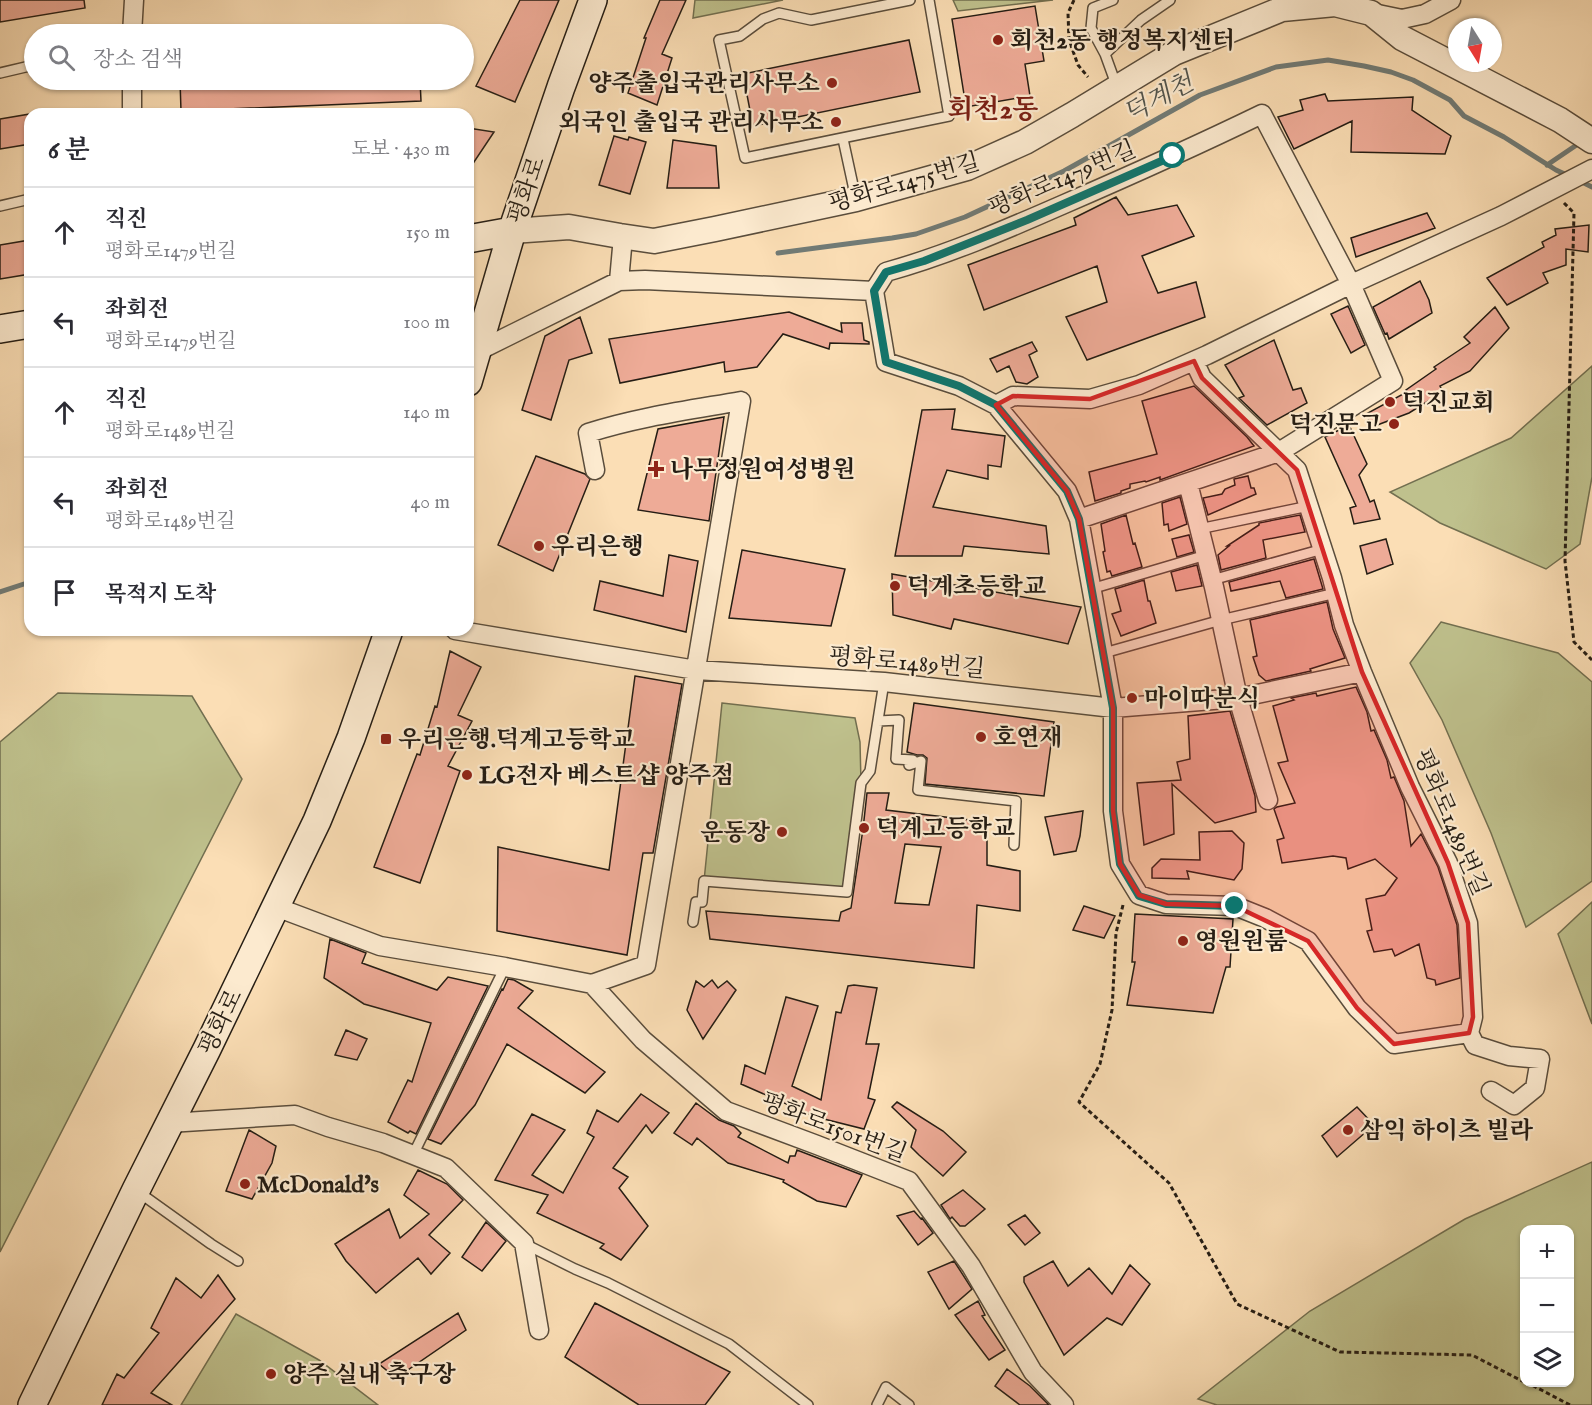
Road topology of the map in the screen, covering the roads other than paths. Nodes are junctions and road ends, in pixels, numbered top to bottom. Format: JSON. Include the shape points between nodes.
{"nodes":[{"id":1,"x":134,"y":0,"type":"edge"},
{"id":2,"x":593,"y":0,"type":"edge"},
{"id":3,"x":910,"y":0,"type":"edge"},
{"id":4,"x":929,"y":0,"type":"edge"},
{"id":5,"x":1113,"y":0,"type":"edge"},
{"id":6,"x":1170,"y":0,"type":"edge"},
{"id":7,"x":1451,"y":0,"type":"edge"},
{"id":8,"x":1371,"y":13,"type":"junction"},
{"id":9,"x":133,"y":24,"type":"edge"},
{"id":10,"x":1105,"y":54,"type":"junction"},
{"id":11,"x":24,"y":66,"type":"edge"},
{"id":12,"x":0,"y":72,"type":"edge"},
{"id":13,"x":1117,"y":87,"type":"junction"},
{"id":14,"x":132,"y":90,"type":"edge"},
{"id":15,"x":132,"y":108,"type":"edge"},
{"id":16,"x":1583,"y":136,"type":"edge"},
{"id":17,"x":843,"y":139,"type":"junction"},
{"id":18,"x":1588,"y":171,"type":"edge"},
{"id":19,"x":856,"y":199,"type":"junction"},
{"id":20,"x":24,"y":200,"type":"edge"},
{"id":21,"x":0,"y":206,"type":"edge"},
{"id":22,"x":512,"y":231,"type":"junction"},
{"id":23,"x":623,"y":237,"type":"junction"},
{"id":24,"x":474,"y":238,"type":"edge"},
{"id":25,"x":620,"y":281,"type":"junction"},
{"id":26,"x":1352,"y":284,"type":"junction"},
{"id":27,"x":874,"y":291,"type":"junction"},
{"id":28,"x":24,"y":325,"type":"edge"},
{"id":29,"x":0,"y":329,"type":"edge"},
{"id":30,"x":480,"y":340,"type":"junction"},
{"id":31,"x":474,"y":361,"type":"edge"},
{"id":32,"x":1194,"y":361,"type":"junction"},
{"id":33,"x":996,"y":405,"type":"junction"},
{"id":34,"x":1279,"y":452,"type":"junction"},
{"id":35,"x":595,"y":470,"type":"dead end"},
{"id":36,"x":1188,"y":483,"type":"junction"},
{"id":37,"x":1309,"y":506,"type":"junction"},
{"id":38,"x":1079,"y":519,"type":"junction"},
{"id":39,"x":1200,"y":528,"type":"junction"},
{"id":40,"x":1323,"y":549,"type":"junction"},
{"id":41,"x":1206,"y":555,"type":"junction"},
{"id":42,"x":1212,"y":580,"type":"junction"},
{"id":43,"x":1091,"y":589,"type":"junction"},
{"id":44,"x":1336,"y":593,"type":"junction"},
{"id":45,"x":1221,"y":620,"type":"junction"},
{"id":46,"x":474,"y":633,"type":"edge"},
{"id":47,"x":387,"y":636,"type":"edge"},
{"id":48,"x":1104,"y":653,"type":"junction"},
{"id":49,"x":696,"y":670,"type":"junction"},
{"id":50,"x":1362,"y":672,"type":"junction"},
{"id":51,"x":884,"y":682,"type":"junction"},
{"id":52,"x":1238,"y":698,"type":"junction"},
{"id":53,"x":1113,"y":708,"type":"junction"},
{"id":54,"x":878,"y":721,"type":"junction"},
{"id":55,"x":1268,"y":800,"type":"dead end"},
{"id":56,"x":1014,"y":845,"type":"dead end"},
{"id":57,"x":276,"y":907,"type":"junction"},
{"id":58,"x":693,"y":922,"type":"dead end"},
{"id":59,"x":505,"y":967,"type":"junction"},
{"id":60,"x":592,"y":984,"type":"junction"},
{"id":61,"x":1469,"y":1033,"type":"junction"},
{"id":62,"x":1491,"y":1091,"type":"dead end"},
{"id":63,"x":169,"y":1123,"type":"junction"},
{"id":64,"x":412,"y":1155,"type":"junction"},
{"id":65,"x":136,"y":1190,"type":"junction"},
{"id":66,"x":524,"y":1243,"type":"junction"},
{"id":67,"x":238,"y":1261,"type":"dead end"},
{"id":68,"x":539,"y":1330,"type":"dead end"},
{"id":69,"x":32,"y":1405,"type":"edge"},
{"id":70,"x":808,"y":1405,"type":"edge"},
{"id":71,"x":877,"y":1405,"type":"edge"},
{"id":72,"x":909,"y":1405,"type":"edge"},
{"id":73,"x":1064,"y":1405,"type":"edge"}],
"edges":[{"from":1,"to":9,"type":"street"},
{"from":2,"to":22,"type":"main road","name":"평화로"},
{"from":3,"to":17,"type":"lane","via":[[811,20],[779,13],[740,36],[719,40],[745,158]]},
{"from":4,"to":17,"type":"lane","via":[[949,116]]},
{"from":5,"to":10,"type":"lane","via":[[1093,8],[1091,28]]},
{"from":6,"to":10,"type":"lane"},
{"from":7,"to":8,"type":"street","name":"평화로1475번길","via":[[1425,14],[1402,18]]},
{"from":8,"to":13,"type":"street","name":"평화로1475번길","via":[[1335,4],[1269,10],[1174,53]]},
{"from":8,"to":16,"type":"street","name":"평화로1475번길","via":[[1402,38],[1560,120]]},
{"from":10,"to":13,"type":"lane"},
{"from":11,"to":12,"type":"lane"},
{"from":13,"to":19,"type":"street","name":"평화로1475번길","via":[[1025,142],[967,168]]},
{"from":14,"to":15,"type":"street"},
{"from":17,"to":19,"type":"lane"},
{"from":18,"to":26,"type":"street","via":[[1501,216]]},
{"from":19,"to":23,"type":"street","name":"평화로1475번길","via":[[654,241]]},
{"from":20,"to":21,"type":"lane"},
{"from":22,"to":23,"type":"street","name":"평화로1475번길","via":[[569,227]]},
{"from":22,"to":24,"type":"main road"},
{"from":22,"to":30,"type":"main road","name":"평화로"},
{"from":23,"to":25,"type":"street"},
{"from":25,"to":27,"type":"street"},
{"from":25,"to":30,"type":"street"},
{"from":26,"to":27,"type":"street","name":"평화로1479번길","via":[[1262,114],[1027,220],[886,272]]},
{"from":26,"to":32,"type":"street"},
{"from":26,"to":34,"type":"street","via":[[1394,381]]},
{"from":27,"to":33,"type":"street","via":[[886,362],[959,386]]},
{"from":28,"to":29,"type":"main road"},
{"from":30,"to":31,"type":"main road","name":"평화로"},
{"from":32,"to":33,"type":"street","via":[[1089,399],[1013,396]]},
{"from":32,"to":34,"type":"street","name":"평화로1489번길","via":[[1202,378]]},
{"from":33,"to":38,"type":"street","via":[[1067,491]]},
{"from":34,"to":36,"type":"street"},
{"from":34,"to":37,"type":"street","name":"평화로1489번길","via":[[1297,470]]},
{"from":35,"to":49,"type":"street","via":[[588,433],[741,401]]},
{"from":36,"to":38,"type":"street"},
{"from":36,"to":39,"type":"street"},
{"from":37,"to":39,"type":"lane"},
{"from":37,"to":40,"type":"street","name":"평화로1489번길"},
{"from":38,"to":43,"type":"street"},
{"from":39,"to":41,"type":"street"},
{"from":40,"to":42,"type":"lane"},
{"from":40,"to":44,"type":"street","name":"평화로1489번길"},
{"from":41,"to":42,"type":"street"},
{"from":41,"to":43,"type":"lane"},
{"from":42,"to":45,"type":"street"},
{"from":43,"to":48,"type":"street"},
{"from":44,"to":45,"type":"lane"},
{"from":44,"to":50,"type":"street","name":"평화로1489번길"},
{"from":45,"to":48,"type":"lane"},
{"from":45,"to":52,"type":"street"},
{"from":46,"to":49,"type":"street","name":"평화로1489번길"},
{"from":47,"to":57,"type":"main road","name":"평화로","via":[[351,738]]},
{"from":48,"to":53,"type":"street"},
{"from":49,"to":51,"type":"street","name":"평화로1489번길"},
{"from":49,"to":60,"type":"street","via":[[646,965]]},
{"from":50,"to":52,"type":"street","name":"평화로1489번길"},
{"from":50,"to":61,"type":"street","name":"평화로1489번길","via":[[1410,787],[1448,863],[1468,923],[1473,1017]]},
{"from":51,"to":53,"type":"street","name":"평화로1489번길"},
{"from":51,"to":54,"type":"lane"},
{"from":52,"to":53,"type":"street","name":"평화로1489번길"},
{"from":52,"to":55,"type":"street"},
{"from":53,"to":61,"type":"street","via":[[1113,811],[1120,864],[1139,896],[1166,904],[1235,906],[1308,941],[1357,1008],[1394,1044]]},
{"from":54,"to":56,"type":"lane","via":[[899,720],[896,759],[913,760],[909,765],[921,761],[918,790],[1016,801]]},
{"from":54,"to":58,"type":"lane","via":[[870,771],[861,783],[847,892],[704,882],[702,902],[696,902]]},
{"from":57,"to":59,"type":"street","via":[[380,946]]},
{"from":57,"to":63,"type":"main road","name":"평화로"},
{"from":59,"to":60,"type":"street"},
{"from":59,"to":64,"type":"lane"},
{"from":60,"to":73,"type":"street","name":"평화로1501번길","via":[[643,1040],[726,1111],[909,1181],[971,1266],[1033,1372]]},
{"from":61,"to":62,"type":"street","via":[[1475,1045],[1509,1056],[1540,1059],[1535,1088],[1514,1105]]},
{"from":63,"to":64,"type":"street","via":[[295,1115]]},
{"from":63,"to":65,"type":"main road","name":"평화로"},
{"from":64,"to":66,"type":"street","via":[[446,1168]]},
{"from":65,"to":67,"type":"lane"},
{"from":65,"to":69,"type":"main road","name":"평화로"},
{"from":66,"to":68,"type":"street"},
{"from":66,"to":70,"type":"lane","via":[[729,1344]]},
{"from":71,"to":72,"type":"lane","via":[[886,1387]]}]}
